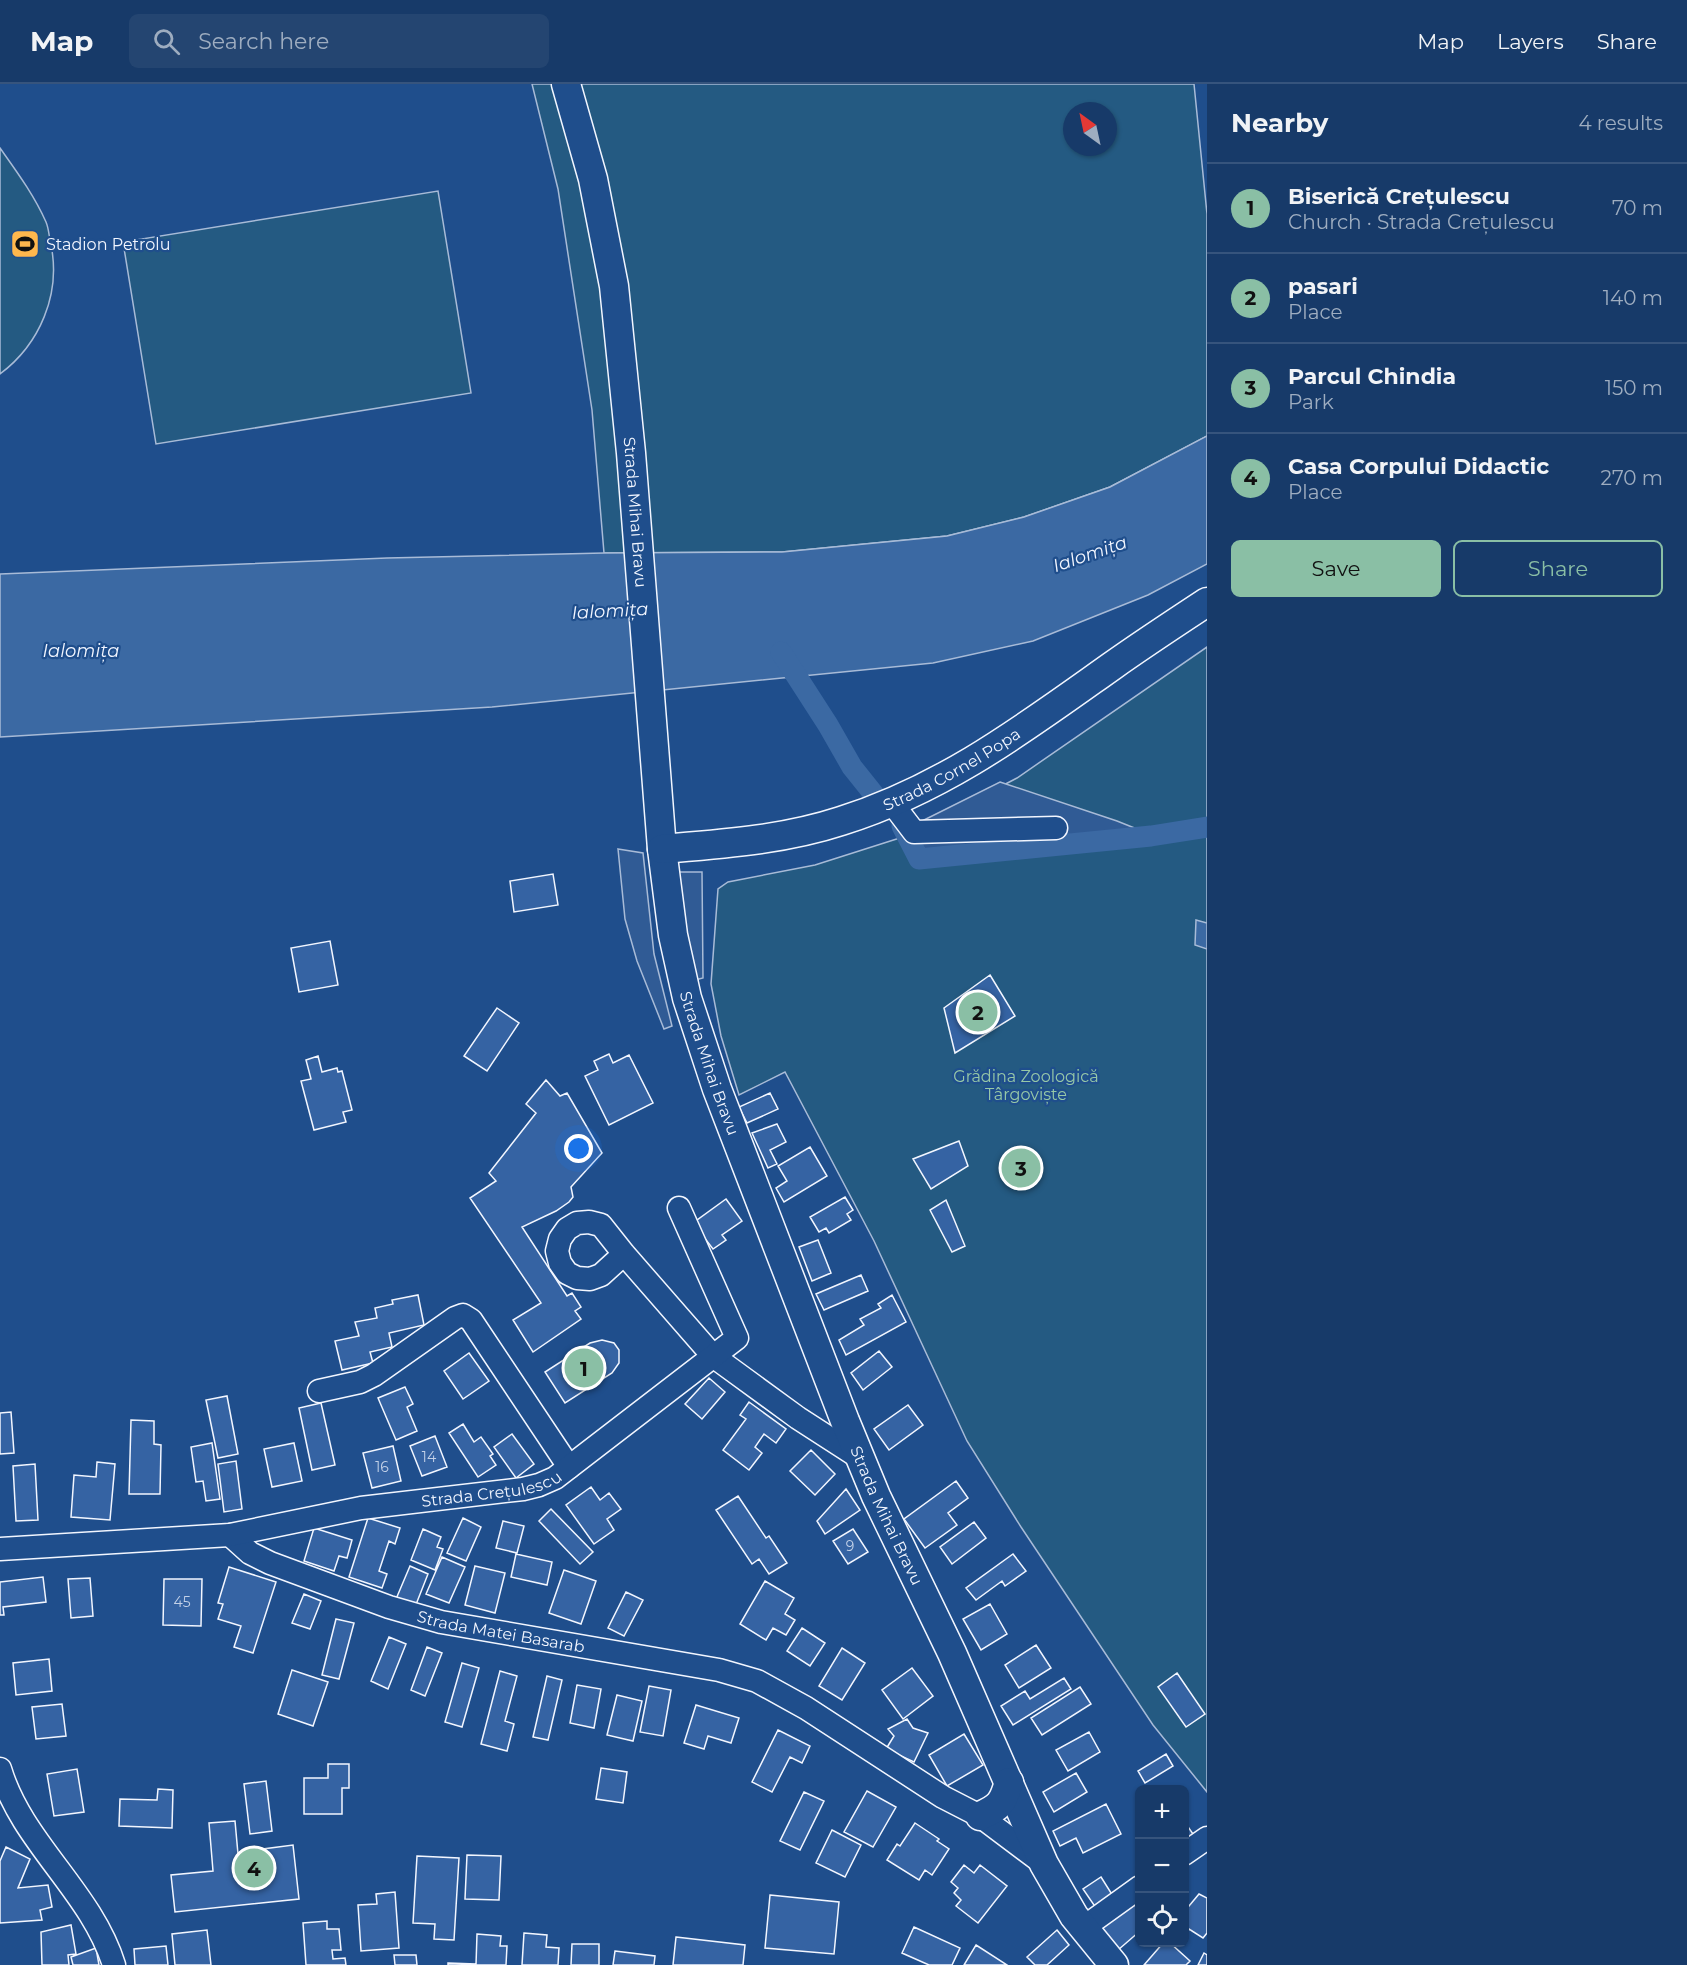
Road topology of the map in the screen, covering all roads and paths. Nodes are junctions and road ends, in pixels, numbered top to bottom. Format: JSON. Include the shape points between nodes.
{"nodes":[{"id":1,"x":566,"y":84,"type":"edge"},
{"id":2,"x":1207,"y":602,"type":"edge"},
{"id":3,"x":657,"y":803,"type":"junction"},
{"id":4,"x":892,"y":803,"type":"junction"},
{"id":5,"x":1056,"y":828,"type":"dead end"},
{"id":6,"x":697,"y":846,"type":"junction"},
{"id":7,"x":662,"y":849,"type":"junction"},
{"id":8,"x":671,"y":924,"type":"junction"},
{"id":9,"x":679,"y":1208,"type":"dead end"},
{"id":10,"x":624,"y":1254,"type":"dead end"},
{"id":11,"x":713,"y":1356,"type":"junction"},
{"id":12,"x":319,"y":1391,"type":"dead end"},
{"id":13,"x":860,"y":1458,"type":"junction"},
{"id":14,"x":569,"y":1467,"type":"junction"},
{"id":15,"x":230,"y":1534,"type":"junction"},
{"id":16,"x":0,"y":1549,"type":"edge"},
{"id":17,"x":0,"y":1769,"type":"edge"},
{"id":18,"x":1008,"y":1782,"type":"junction"},
{"id":19,"x":4,"y":1802,"type":"edge"},
{"id":20,"x":980,"y":1816,"type":"junction"},
{"id":21,"x":1207,"y":1838,"type":"edge"},
{"id":22,"x":1030,"y":1842,"type":"junction"},
{"id":23,"x":1189,"y":1851,"type":"edge"},
{"id":24,"x":1135,"y":1891,"type":"edge"},
{"id":25,"x":1083,"y":1928,"type":"junction"},
{"id":26,"x":114,"y":1965,"type":"edge"},
{"id":27,"x":1114,"y":1965,"type":"edge"}],
"edges":[{"from":1,"to":3,"type":"main road","name":"Strada Mihai Bravu","via":[[593,179],[612,276],[631,453]]},
{"from":2,"to":4,"type":"main road","name":"Strada Cornel Popa","via":[[1003,742],[948,776]]},
{"from":3,"to":6,"type":"main road","via":[[671,829]]},
{"from":3,"to":7,"type":"main road","name":"Strada Mihai Bravu"},
{"from":4,"to":5,"type":"street","via":[[914,832]]},
{"from":4,"to":6,"type":"main road","name":"Strada Cornel Popa","via":[[788,835]]},
{"from":6,"to":7,"type":"main road","name":"Strada Cornel Popa"},
{"from":6,"to":8,"type":"main road","via":[[677,870]]},
{"from":7,"to":8,"type":"main road","name":"Strada Mihai Bravu"},
{"from":8,"to":13,"type":"main road","name":"Strada Mihai Bravu","via":[[687,999],[717,1089]]},
{"from":9,"to":11,"type":"street","name":"Strada Crețulescu","via":[[737,1338]]},
{"from":10,"to":11,"type":"street"},
{"from":11,"to":13,"type":"street"},
{"from":11,"to":14,"type":"street","name":"Strada Crețulescu"},
{"from":12,"to":14,"type":"street","via":[[374,1375],[463,1315],[471,1320]]},
{"from":13,"to":18,"type":"main road","name":"Strada Mihai Bravu"},
{"from":14,"to":15,"type":"street","name":"Strada Crețulescu","via":[[555,1478],[523,1489],[361,1508]]},
{"from":15,"to":16,"type":"street"},
{"from":15,"to":20,"type":"street","name":"Strada Matei Basarab","via":[[250,1553],[270,1563],[441,1622],[719,1670],[757,1681]]},
{"from":17,"to":19,"type":"street"},
{"from":18,"to":20,"type":"main road","via":[[1001,1803]]},
{"from":18,"to":22,"type":"main road","name":"Strada Mihai Bravu"},
{"from":19,"to":26,"type":"street","via":[[22,1819],[96,1923]]},
{"from":20,"to":22,"type":"street","name":"Strada Matei Basarab"},
{"from":21,"to":23,"type":"street"},
{"from":22,"to":25,"type":"main road","name":"Strada Mihai Bravu"},
{"from":24,"to":25,"type":"street"},
{"from":25,"to":27,"type":"main road","name":"Strada Mihai Bravu"}]}
